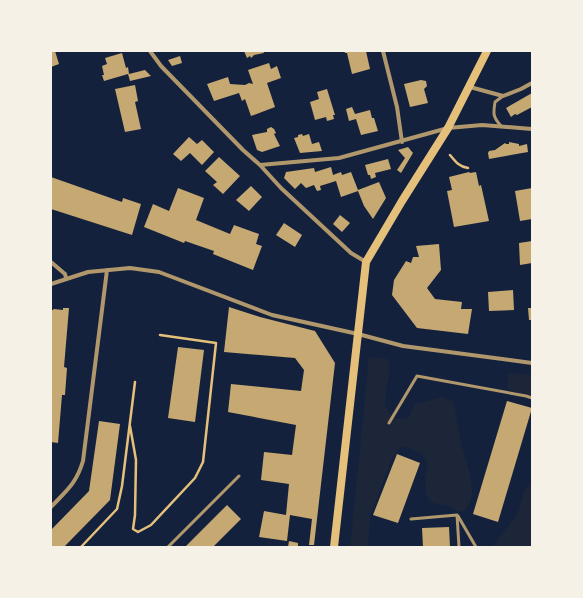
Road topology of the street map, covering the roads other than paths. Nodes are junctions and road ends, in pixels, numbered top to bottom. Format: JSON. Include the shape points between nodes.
{"nodes":[{"id":1,"x":150,"y":51,"type":"edge"},
{"id":2,"x":383,"y":51,"type":"edge"},
{"id":3,"x":487,"y":51,"type":"edge"},
{"id":4,"x":532,"y":83,"type":"edge"},
{"id":5,"x":470,"y":87,"type":"junction"},
{"id":6,"x":503,"y":96,"type":"junction"},
{"id":7,"x":501,"y":126,"type":"junction"},
{"id":8,"x":448,"y":128,"type":"junction"},
{"id":9,"x":532,"y":128,"type":"edge"},
{"id":10,"x":402,"y":142,"type":"junction"},
{"id":11,"x":260,"y":165,"type":"junction"},
{"id":12,"x":51,"y":262,"type":"edge"},
{"id":13,"x":366,"y":262,"type":"junction"},
{"id":14,"x":107,"y":270,"type":"junction"},
{"id":15,"x":66,"y":278,"type":"junction"},
{"id":16,"x":51,"y":284,"type":"edge"},
{"id":17,"x":358,"y":334,"type":"junction"},
{"id":18,"x":532,"y":363,"type":"edge"},
{"id":19,"x":532,"y":398,"type":"edge"},
{"id":20,"x":389,"y":423,"type":"dead end"},
{"id":21,"x":239,"y":476,"type":"dead end"},
{"id":22,"x":51,"y":507,"type":"edge"},
{"id":23,"x":457,"y":515,"type":"junction"},
{"id":24,"x":411,"y":519,"type":"dead end"},
{"id":25,"x":168,"y":547,"type":"edge"},
{"id":26,"x":334,"y":547,"type":"edge"},
{"id":27,"x":459,"y":547,"type":"edge"},
{"id":28,"x":476,"y":547,"type":"edge"}],
"edges":[{"from":1,"to":11,"type":"street","via":[[161,66]]},
{"from":2,"to":10,"type":"street","via":[[397,107]]},
{"from":3,"to":5,"type":"main road"},
{"from":4,"to":6,"type":"street"},
{"from":5,"to":6,"type":"street"},
{"from":5,"to":8,"type":"main road"},
{"from":6,"to":7,"type":"lane","via":[[495,102],[493,113]]},
{"from":7,"to":8,"type":"street","via":[[482,124]]},
{"from":7,"to":9,"type":"street"},
{"from":8,"to":10,"type":"street"},
{"from":8,"to":13,"type":"main road"},
{"from":10,"to":11,"type":"street","via":[[339,158]]},
{"from":11,"to":13,"type":"street","via":[[351,253]]},
{"from":12,"to":15,"type":"street"},
{"from":13,"to":17,"type":"main road"},
{"from":14,"to":15,"type":"street"},
{"from":14,"to":17,"type":"street","via":[[130,268],[160,272],[272,315]]},
{"from":14,"to":22,"type":"street","via":[[83,461],[72,486]]},
{"from":15,"to":16,"type":"street"},
{"from":17,"to":18,"type":"street","via":[[403,346]]},
{"from":17,"to":26,"type":"main road"},
{"from":19,"to":20,"type":"lane","via":[[417,376]]},
{"from":21,"to":25,"type":"lane"},
{"from":23,"to":24,"type":"lane"},
{"from":23,"to":27,"type":"lane"},
{"from":23,"to":28,"type":"lane"}]}
